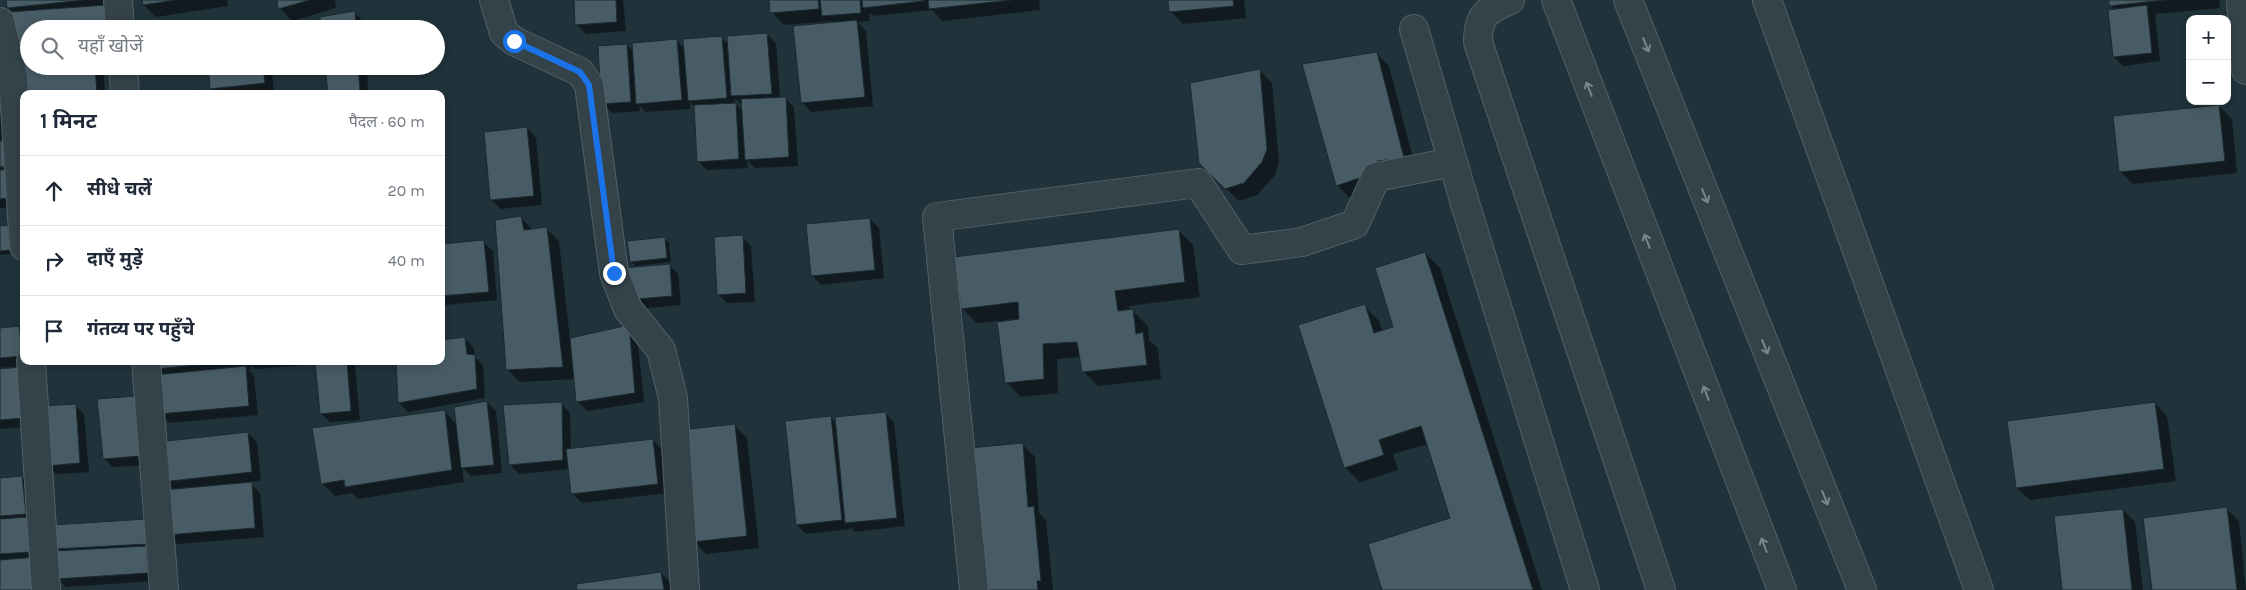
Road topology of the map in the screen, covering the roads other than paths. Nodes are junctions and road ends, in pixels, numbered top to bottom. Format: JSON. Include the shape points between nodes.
{"nodes":[{"id":1,"x":118,"y":0,"type":"edge"},
{"id":2,"x":494,"y":0,"type":"edge"},
{"id":3,"x":1510,"y":0,"type":"edge"},
{"id":4,"x":1556,"y":0,"type":"edge"},
{"id":5,"x":1628,"y":0,"type":"edge"},
{"id":6,"x":1767,"y":0,"type":"edge"},
{"id":7,"x":2241,"y":0,"type":"edge"},
{"id":8,"x":119,"y":20,"type":"edge"},
{"id":9,"x":0,"y":22,"type":"edge"},
{"id":10,"x":1414,"y":29,"type":"dead end"},
{"id":11,"x":2246,"y":70,"type":"edge"},
{"id":12,"x":124,"y":75,"type":"edge"},
{"id":13,"x":126,"y":90,"type":"edge"},
{"id":14,"x":1453,"y":162,"type":"junction"},
{"id":15,"x":20,"y":184,"type":"edge"},
{"id":16,"x":31,"y":365,"type":"edge"},
{"id":17,"x":146,"y":365,"type":"edge"},
{"id":18,"x":46,"y":590,"type":"edge"},
{"id":19,"x":164,"y":590,"type":"edge"},
{"id":20,"x":685,"y":590,"type":"edge"},
{"id":21,"x":974,"y":590,"type":"edge"},
{"id":22,"x":1585,"y":590,"type":"edge"},
{"id":23,"x":1661,"y":590,"type":"edge"},
{"id":24,"x":1782,"y":590,"type":"edge"},
{"id":25,"x":1862,"y":590,"type":"edge"},
{"id":26,"x":1979,"y":590,"type":"edge"}],
"edges":[{"from":1,"to":8,"type":"street"},
{"from":2,"to":20,"type":"street","via":[[504,33],[514,41],[580,72],[589,85],[614,273],[628,309],[661,350],[673,398]]},
{"from":3,"to":23,"type":"street","via":[[1482,16],[1478,42]]},
{"from":24,"to":4,"type":"street","one_way":true},
{"from":5,"to":25,"type":"street","one_way":true},
{"from":6,"to":26,"type":"street"},
{"from":7,"to":11,"type":"street"},
{"from":9,"to":15,"type":"street","via":[[13,76]]},
{"from":10,"to":14,"type":"street"},
{"from":12,"to":13,"type":"street"},
{"from":14,"to":21,"type":"street","via":[[1376,177],[1355,224],[1302,242],[1242,250],[1198,183],[937,217]]},
{"from":14,"to":22,"type":"street"},
{"from":16,"to":18,"type":"street"},
{"from":17,"to":19,"type":"street"}]}
